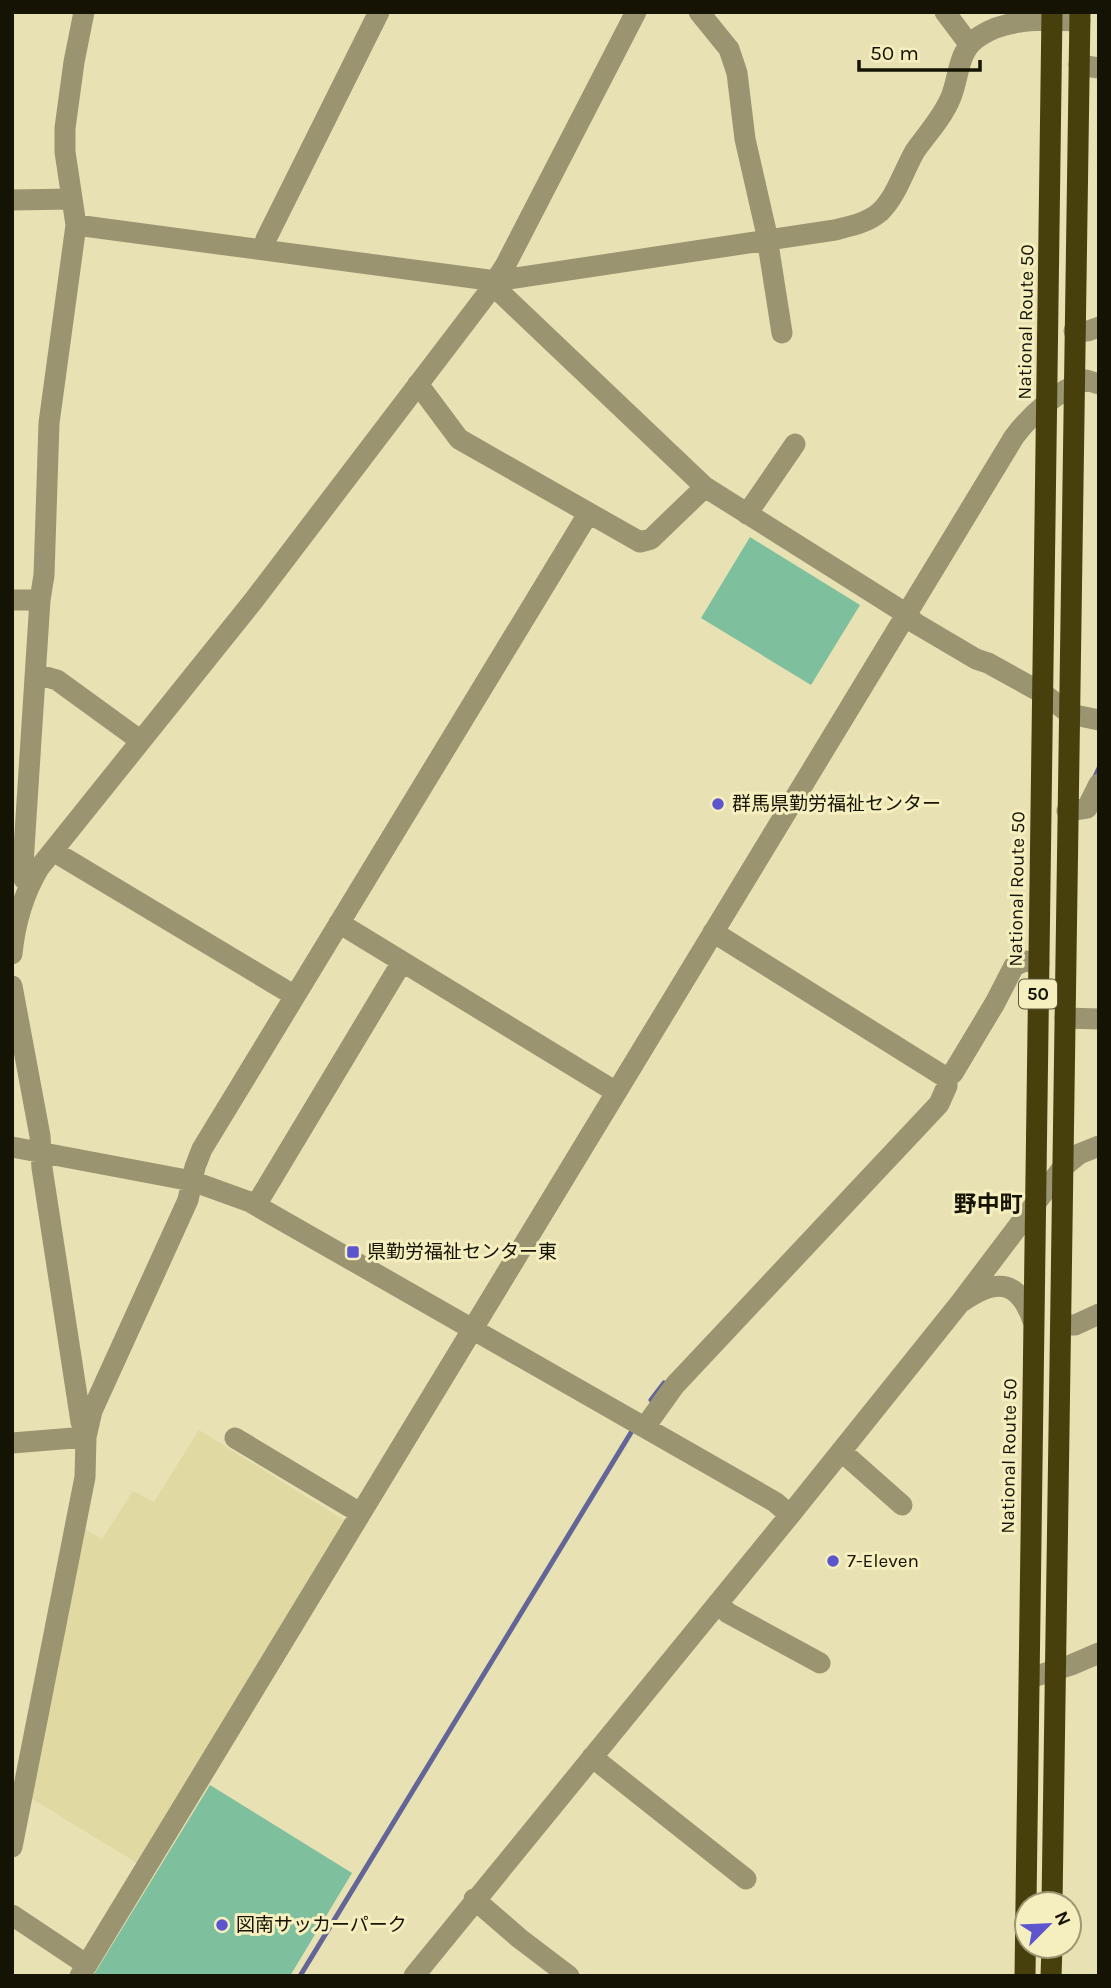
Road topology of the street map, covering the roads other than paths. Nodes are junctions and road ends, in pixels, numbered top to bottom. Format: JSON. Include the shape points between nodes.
{"nodes":[{"id":1,"x":84,"y":12,"type":"edge"},
{"id":2,"x":379,"y":12,"type":"edge"},
{"id":3,"x":636,"y":12,"type":"edge"},
{"id":4,"x":699,"y":12,"type":"edge"},
{"id":5,"x":945,"y":12,"type":"edge"},
{"id":6,"x":1052,"y":16,"type":"edge"},
{"id":7,"x":1080,"y":17,"type":"edge"},
{"id":8,"x":970,"y":44,"type":"junction"},
{"id":9,"x":1089,"y":66,"type":"edge"},
{"id":10,"x":72,"y":199,"type":"junction"},
{"id":11,"x":12,"y":200,"type":"edge"},
{"id":12,"x":76,"y":225,"type":"junction"},
{"id":13,"x":766,"y":239,"type":"junction"},
{"id":14,"x":264,"y":250,"type":"junction"},
{"id":15,"x":496,"y":281,"type":"junction"},
{"id":16,"x":1099,"y":327,"type":"edge"},
{"id":17,"x":1074,"y":331,"type":"junction"},
{"id":18,"x":782,"y":333,"type":"dead end"},
{"id":19,"x":418,"y":384,"type":"junction"},
{"id":20,"x":1099,"y":384,"type":"edge"},
{"id":21,"x":1074,"y":385,"type":"junction"},
{"id":22,"x":1048,"y":402,"type":"junction"},
{"id":23,"x":795,"y":444,"type":"dead end"},
{"id":24,"x":705,"y":487,"type":"junction"},
{"id":25,"x":588,"y":514,"type":"junction"},
{"id":26,"x":747,"y":514,"type":"junction"},
{"id":27,"x":41,"y":593,"type":"junction"},
{"id":28,"x":12,"y":600,"type":"edge"},
{"id":29,"x":905,"y":613,"type":"junction"},
{"id":30,"x":36,"y":674,"type":"junction"},
{"id":31,"x":1044,"y":694,"type":"junction"},
{"id":32,"x":1070,"y":714,"type":"junction"},
{"id":33,"x":1099,"y":720,"type":"edge"},
{"id":34,"x":141,"y":741,"type":"junction"},
{"id":35,"x":1099,"y":784,"type":"edge"},
{"id":36,"x":1068,"y":811,"type":"junction"},
{"id":37,"x":53,"y":851,"type":"junction"},
{"id":38,"x":30,"y":883,"type":"junction"},
{"id":39,"x":15,"y":921,"type":"edge"},
{"id":40,"x":339,"y":923,"type":"junction"},
{"id":41,"x":713,"y":932,"type":"junction"},
{"id":42,"x":12,"y":954,"type":"edge"},
{"id":43,"x":402,"y":962,"type":"junction"},
{"id":44,"x":1039,"y":963,"type":"junction"},
{"id":45,"x":12,"y":986,"type":"edge"},
{"id":46,"x":295,"y":996,"type":"junction"},
{"id":47,"x":1065,"y":1018,"type":"junction"},
{"id":48,"x":1099,"y":1019,"type":"edge"},
{"id":49,"x":947,"y":1077,"type":"junction"},
{"id":50,"x":616,"y":1092,"type":"junction"},
{"id":51,"x":1099,"y":1146,"type":"edge"},
{"id":52,"x":12,"y":1147,"type":"edge"},
{"id":53,"x":41,"y":1152,"type":"junction"},
{"id":54,"x":1063,"y":1167,"type":"junction"},
{"id":55,"x":192,"y":1181,"type":"junction"},
{"id":56,"x":256,"y":1205,"type":"junction"},
{"id":57,"x":1036,"y":1205,"type":"junction"},
{"id":58,"x":960,"y":1303,"type":"junction"},
{"id":59,"x":1099,"y":1314,"type":"edge"},
{"id":60,"x":1033,"y":1321,"type":"junction"},
{"id":61,"x":1061,"y":1325,"type":"junction"},
{"id":62,"x":473,"y":1328,"type":"junction"},
{"id":63,"x":645,"y":1427,"type":"junction"},
{"id":64,"x":87,"y":1432,"type":"junction"},
{"id":65,"x":235,"y":1438,"type":"dead end"},
{"id":66,"x":12,"y":1443,"type":"edge"},
{"id":67,"x":841,"y":1451,"type":"junction"},
{"id":68,"x":902,"y":1505,"type":"dead end"},
{"id":69,"x":359,"y":1513,"type":"junction"},
{"id":70,"x":790,"y":1515,"type":"junction"},
{"id":71,"x":718,"y":1603,"type":"junction"},
{"id":72,"x":1099,"y":1653,"type":"edge"},
{"id":73,"x":820,"y":1663,"type":"dead end"},
{"id":74,"x":1056,"y":1671,"type":"junction"},
{"id":75,"x":1030,"y":1678,"type":"junction"},
{"id":76,"x":592,"y":1756,"type":"junction"},
{"id":77,"x":12,"y":1847,"type":"edge"},
{"id":78,"x":746,"y":1879,"type":"dead end"},
{"id":79,"x":1052,"y":1890,"type":"edge"},
{"id":80,"x":474,"y":1900,"type":"junction"},
{"id":81,"x":12,"y":1915,"type":"edge"},
{"id":82,"x":84,"y":1970,"type":"edge"},
{"id":83,"x":414,"y":1976,"type":"edge"},
{"id":84,"x":569,"y":1976,"type":"edge"},
{"id":85,"x":1025,"y":1976,"type":"edge"}],
"edges":[{"from":1,"to":10,"type":"street","via":[[65,128]]},
{"from":2,"to":14,"type":"street"},
{"from":3,"to":15,"type":"street"},
{"from":4,"to":13,"type":"street","via":[[734,60]]},
{"from":5,"to":8,"type":"street"},
{"from":6,"to":7,"type":"street"},
{"from":6,"to":8,"type":"street","via":[[992,29]]},
{"from":6,"to":22,"type":"highway","name":"National Route 50","number":"50"},
{"from":7,"to":9,"type":"highway","number":"50"},
{"from":8,"to":13,"type":"street","via":[[960,60],[947,106],[882,210],[835,230]]},
{"from":9,"to":17,"type":"highway","number":"50"},
{"from":10,"to":11,"type":"street"},
{"from":10,"to":12,"type":"street"},
{"from":12,"to":14,"type":"street"},
{"from":12,"to":27,"type":"street","via":[[49,423]]},
{"from":13,"to":15,"type":"street"},
{"from":13,"to":18,"type":"street"},
{"from":14,"to":15,"type":"street"},
{"from":15,"to":19,"type":"street"},
{"from":15,"to":24,"type":"street","via":[[503,295]]},
{"from":16,"to":17,"type":"street"},
{"from":17,"to":21,"type":"highway","number":"50"},
{"from":19,"to":25,"type":"street","via":[[459,439]]},
{"from":19,"to":34,"type":"street"},
{"from":20,"to":21,"type":"street","via":[[1086,380]]},
{"from":21,"to":22,"type":"street"},
{"from":21,"to":32,"type":"highway","number":"50"},
{"from":22,"to":29,"type":"street","via":[[1014,437]]},
{"from":22,"to":31,"type":"highway","name":"National Route 50","number":"50"},
{"from":23,"to":26,"type":"street"},
{"from":24,"to":25,"type":"street","via":[[647,542]]},
{"from":24,"to":26,"type":"street"},
{"from":25,"to":40,"type":"street"},
{"from":26,"to":29,"type":"street"},
{"from":27,"to":28,"type":"street"},
{"from":27,"to":30,"type":"street"},
{"from":29,"to":31,"type":"street","via":[[976,659]]},
{"from":29,"to":41,"type":"street"},
{"from":30,"to":34,"type":"street","via":[[57,680]]},
{"from":30,"to":38,"type":"street","via":[[23,864],[24,879]]},
{"from":31,"to":32,"type":"street"},
{"from":31,"to":44,"type":"highway","name":"National Route 50","number":"50"},
{"from":32,"to":33,"type":"street"},
{"from":32,"to":36,"type":"highway","number":"50"},
{"from":34,"to":37,"type":"street"},
{"from":35,"to":36,"type":"street","via":[[1087,808]]},
{"from":36,"to":47,"type":"highway","number":"50"},
{"from":37,"to":38,"type":"street"},
{"from":37,"to":46,"type":"street"},
{"from":38,"to":39,"type":"street"},
{"from":39,"to":42,"type":"street"},
{"from":40,"to":43,"type":"street"},
{"from":40,"to":46,"type":"street"},
{"from":41,"to":49,"type":"street"},
{"from":41,"to":50,"type":"street"},
{"from":43,"to":50,"type":"street"},
{"from":43,"to":56,"type":"street"},
{"from":44,"to":49,"type":"street","via":[[1018,962],[1010,971]]},
{"from":44,"to":57,"type":"highway","name":"National Route 50","number":"50"},
{"from":45,"to":53,"type":"street"},
{"from":46,"to":55,"type":"street","via":[[202,1149]]},
{"from":47,"to":48,"type":"street"},
{"from":47,"to":54,"type":"highway","number":"50"},
{"from":49,"to":63,"type":"street","via":[[939,1104],[675,1385]]},
{"from":50,"to":62,"type":"street"},
{"from":51,"to":54,"type":"street"},
{"from":52,"to":53,"type":"street"},
{"from":53,"to":55,"type":"street"},
{"from":53,"to":64,"type":"street","via":[[74,1384]]},
{"from":54,"to":57,"type":"street"},
{"from":54,"to":61,"type":"highway","number":"50"},
{"from":55,"to":56,"type":"street"},
{"from":55,"to":64,"type":"street","via":[[188,1200],[92,1411]]},
{"from":56,"to":62,"type":"street"},
{"from":57,"to":58,"type":"street"},
{"from":57,"to":60,"type":"highway","name":"National Route 50","number":"50"},
{"from":58,"to":60,"type":"street","via":[[991,1287],[1010,1288],[1020,1294]]},
{"from":58,"to":67,"type":"street"},
{"from":59,"to":61,"type":"street","via":[[1075,1325]]},
{"from":60,"to":75,"type":"highway","name":"National Route 50","number":"50"},
{"from":61,"to":74,"type":"highway","number":"50"},
{"from":62,"to":63,"type":"street"},
{"from":62,"to":69,"type":"street"},
{"from":63,"to":70,"type":"street"},
{"from":64,"to":66,"type":"street"},
{"from":64,"to":77,"type":"street","via":[[85,1477]]},
{"from":65,"to":69,"type":"street"},
{"from":67,"to":68,"type":"street"},
{"from":67,"to":70,"type":"street"},
{"from":69,"to":82,"type":"street"},
{"from":70,"to":71,"type":"street"},
{"from":71,"to":73,"type":"street","via":[[728,1614]]},
{"from":71,"to":76,"type":"street"},
{"from":72,"to":74,"type":"street"},
{"from":74,"to":75,"type":"street"},
{"from":74,"to":79,"type":"highway","number":"50"},
{"from":75,"to":85,"type":"highway","name":"National Route 50","number":"50"},
{"from":76,"to":78,"type":"street"},
{"from":76,"to":80,"type":"street"},
{"from":80,"to":83,"type":"street"},
{"from":80,"to":84,"type":"street"},
{"from":81,"to":82,"type":"street"}]}
